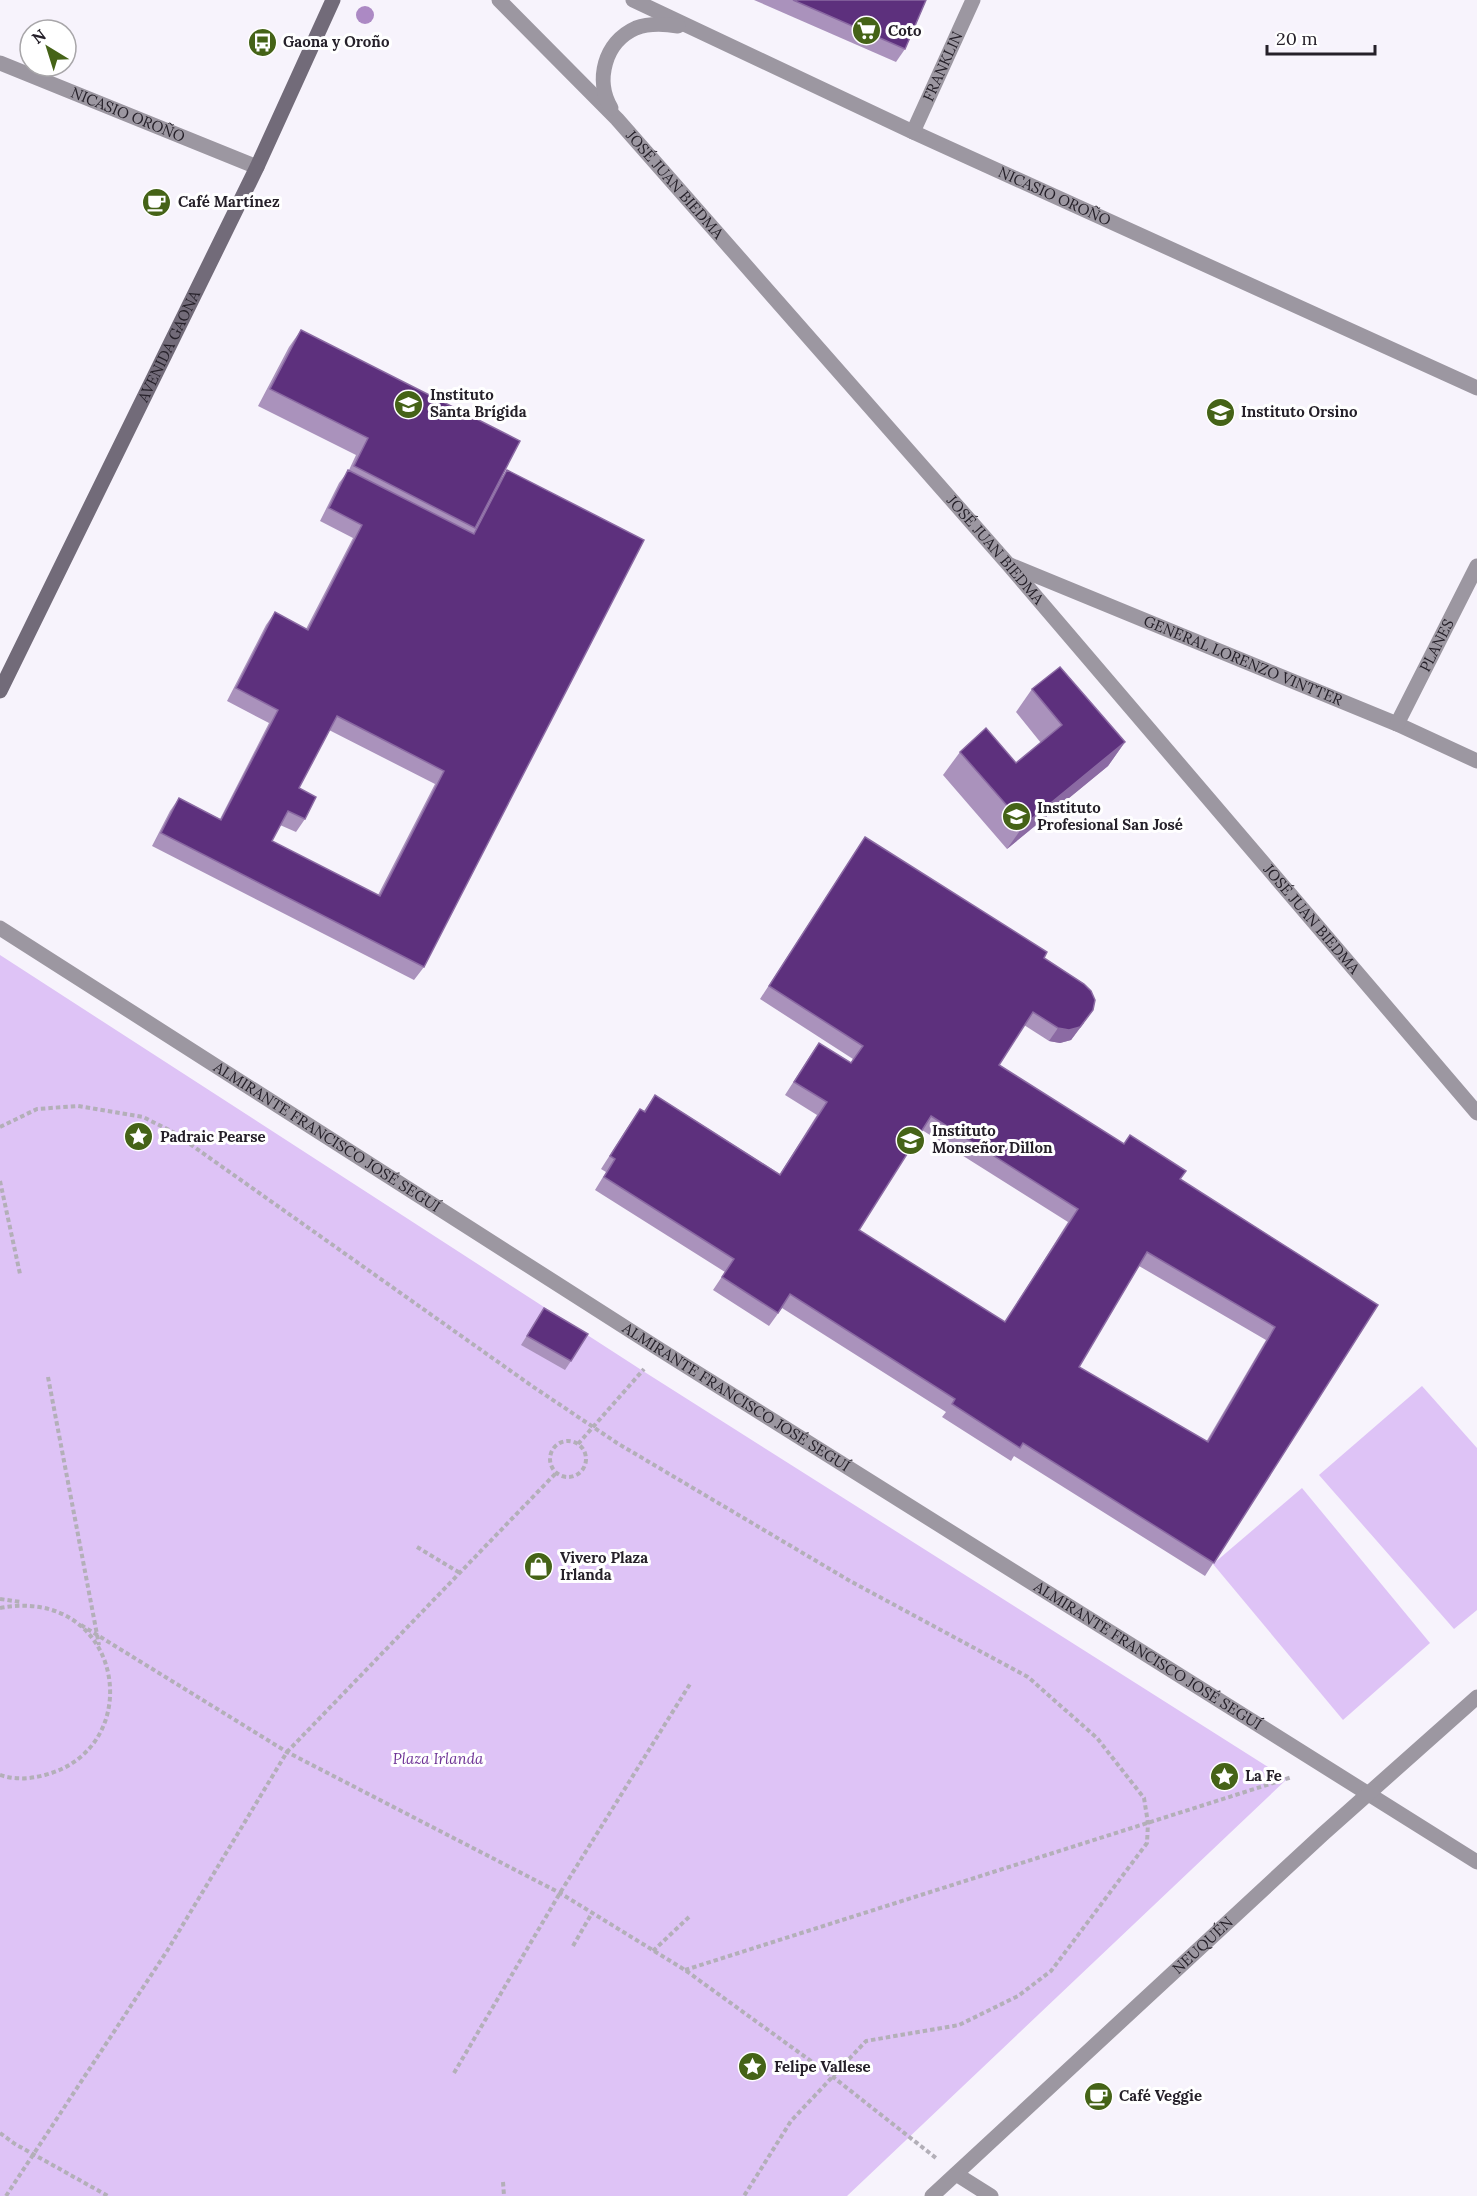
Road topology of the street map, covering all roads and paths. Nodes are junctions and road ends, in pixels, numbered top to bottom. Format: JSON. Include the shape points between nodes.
{"nodes":[{"id":1,"x":333,"y":0,"type":"edge"},
{"id":2,"x":499,"y":0,"type":"edge"},
{"id":3,"x":633,"y":0,"type":"edge"},
{"id":4,"x":973,"y":0,"type":"edge"},
{"id":5,"x":687,"y":27,"type":"junction"},
{"id":6,"x":0,"y":63,"type":"edge"},
{"id":7,"x":617,"y":119,"type":"junction"},
{"id":8,"x":913,"y":132,"type":"junction"},
{"id":9,"x":257,"y":166,"type":"junction"},
{"id":10,"x":1477,"y":388,"type":"edge"},
{"id":11,"x":1008,"y":564,"type":"junction"},
{"id":12,"x":1477,"y":566,"type":"edge"},
{"id":13,"x":0,"y":692,"type":"edge"},
{"id":14,"x":1397,"y":724,"type":"junction"},
{"id":15,"x":1477,"y":761,"type":"edge"},
{"id":16,"x":0,"y":928,"type":"edge"},
{"id":17,"x":1477,"y":1113,"type":"edge"},
{"id":18,"x":0,"y":1127,"type":"edge"},
{"id":19,"x":0,"y":1181,"type":"edge"},
{"id":20,"x":20,"y":1274,"type":"dead end"},
{"id":21,"x":659,"y":1349,"type":"junction"},
{"id":22,"x":48,"y":1377,"type":"dead end"},
{"id":23,"x":593,"y":1427,"type":"junction"},
{"id":24,"x":578,"y":1444,"type":"junction"},
{"id":25,"x":555,"y":1473,"type":"junction"},
{"id":26,"x":417,"y":1547,"type":"dead end"},
{"id":27,"x":460,"y":1573,"type":"junction"},
{"id":28,"x":0,"y":1599,"type":"edge"},
{"id":29,"x":24,"y":1603,"type":"junction"},
{"id":30,"x":0,"y":1608,"type":"edge"},
{"id":31,"x":81,"y":1624,"type":"junction"},
{"id":32,"x":96,"y":1632,"type":"junction"},
{"id":33,"x":100,"y":1648,"type":"junction"},
{"id":34,"x":690,"y":1684,"type":"dead end"},
{"id":35,"x":1477,"y":1697,"type":"edge"},
{"id":36,"x":287,"y":1752,"type":"junction"},
{"id":37,"x":1325,"y":1767,"type":"junction"},
{"id":38,"x":0,"y":1775,"type":"edge"},
{"id":39,"x":1367,"y":1794,"type":"junction"},
{"id":40,"x":1148,"y":1823,"type":"junction"},
{"id":41,"x":1477,"y":1862,"type":"edge"},
{"id":42,"x":560,"y":1893,"type":"junction"},
{"id":43,"x":592,"y":1913,"type":"junction"},
{"id":44,"x":689,"y":1917,"type":"dead end"},
{"id":45,"x":573,"y":1946,"type":"dead end"},
{"id":46,"x":653,"y":1951,"type":"junction"},
{"id":47,"x":685,"y":1970,"type":"junction"},
{"id":48,"x":454,"y":2073,"type":"dead end"},
{"id":49,"x":833,"y":2077,"type":"junction"},
{"id":50,"x":0,"y":2133,"type":"edge"},
{"id":51,"x":34,"y":2155,"type":"junction"},
{"id":52,"x":956,"y":2174,"type":"junction"},
{"id":53,"x":504,"y":2182,"type":"dead end"},
{"id":54,"x":6,"y":2196,"type":"edge"},
{"id":55,"x":108,"y":2196,"type":"edge"},
{"id":56,"x":504,"y":2196,"type":"edge"},
{"id":57,"x":744,"y":2196,"type":"edge"},
{"id":58,"x":932,"y":2196,"type":"edge"},
{"id":59,"x":991,"y":2196,"type":"edge"}],
"edges":[{"from":1,"to":9,"type":"main road","name":"AVENIDA GAONA"},
{"from":2,"to":7,"type":"street","name":"JOSÉ JUAN BIEDMA"},
{"from":3,"to":5,"type":"street","name":"NICASIO OROÑO"},
{"from":4,"to":8,"type":"street","name":"FRANKLIN"},
{"from":5,"to":7,"type":"street","via":[[660,24],[636,28],[615,44],[603,68],[603,95]]},
{"from":5,"to":8,"type":"street","name":"NICASIO OROÑO"},
{"from":6,"to":9,"type":"street","name":"NICASIO OROÑO"},
{"from":7,"to":11,"type":"street","name":"JOSÉ JUAN BIEDMA"},
{"from":8,"to":10,"type":"street","name":"NICASIO OROÑO"},
{"from":9,"to":13,"type":"main road","name":"AVENIDA GAONA"},
{"from":11,"to":14,"type":"street","name":"GENERAL LORENZO VINTTER"},
{"from":11,"to":17,"type":"street","name":"JOSÉ JUAN BIEDMA"},
{"from":12,"to":14,"type":"street","name":"PLANES"},
{"from":14,"to":15,"type":"street","name":"GENERAL LORENZO VINTTER"},
{"from":16,"to":21,"type":"street","name":"ALMIRANTE FRANCISCO JOSÉ SEGUÍ"},
{"from":18,"to":23,"type":"path","via":[[37,1109],[78,1106],[143,1117],[163,1127]]},
{"from":19,"to":20,"type":"path"},
{"from":21,"to":23,"type":"path"},
{"from":21,"to":37,"type":"street","name":"ALMIRANTE FRANCISCO JOSÉ SEGUÍ"},
{"from":22,"to":32,"type":"path"},
{"from":23,"to":24,"type":"path"},
{"from":23,"to":40,"type":"path","via":[[850,1581],[1028,1677],[1097,1738],[1144,1798]]},
{"from":24,"to":25,"type":"path","via":[[566,1441],[552,1450],[549,1462]]},
{"from":24,"to":25,"type":"path","via":[[586,1455],[584,1468],[574,1477]]},
{"from":25,"to":27,"type":"path"},
{"from":26,"to":27,"type":"path"},
{"from":27,"to":36,"type":"path"},
{"from":28,"to":29,"type":"path"},
{"from":29,"to":30,"type":"path"},
{"from":29,"to":31,"type":"path","via":[[54,1609]]},
{"from":31,"to":32,"type":"path"},
{"from":31,"to":33,"type":"path"},
{"from":32,"to":33,"type":"path"},
{"from":32,"to":36,"type":"path"},
{"from":33,"to":38,"type":"path","via":[[110,1677],[110,1699],[102,1729],[85,1754],[60,1771],[30,1779]]},
{"from":34,"to":42,"type":"path"},
{"from":35,"to":39,"type":"street","name":"NEUQUÉN"},
{"from":36,"to":42,"type":"path"},
{"from":36,"to":51,"type":"path","via":[[167,1951]]},
{"from":37,"to":39,"type":"street","name":"ALMIRANTE FRANCISCO JOSÉ SEGUÍ"},
{"from":37,"to":40,"type":"path"},
{"from":39,"to":41,"type":"street","name":"ALMIRANTE FRANCISCO JOSÉ SEGUÍ"},
{"from":39,"to":52,"type":"street","name":"NEUQUÉN"},
{"from":40,"to":47,"type":"path"},
{"from":40,"to":49,"type":"path","via":[[1147,1843],[1051,1971],[1018,1996],[959,2025],[866,2041]]},
{"from":42,"to":43,"type":"path"},
{"from":42,"to":48,"type":"path"},
{"from":43,"to":45,"type":"path"},
{"from":43,"to":46,"type":"path"},
{"from":44,"to":46,"type":"path"},
{"from":46,"to":47,"type":"path"},
{"from":47,"to":49,"type":"path"},
{"from":49,"to":52,"type":"path"},
{"from":49,"to":57,"type":"path","via":[[791,2121]]},
{"from":50,"to":51,"type":"path"},
{"from":51,"to":54,"type":"path"},
{"from":51,"to":55,"type":"path"},
{"from":52,"to":58,"type":"street","name":"NEUQUÉN"},
{"from":52,"to":59,"type":"street"},
{"from":53,"to":56,"type":"path"}]}
